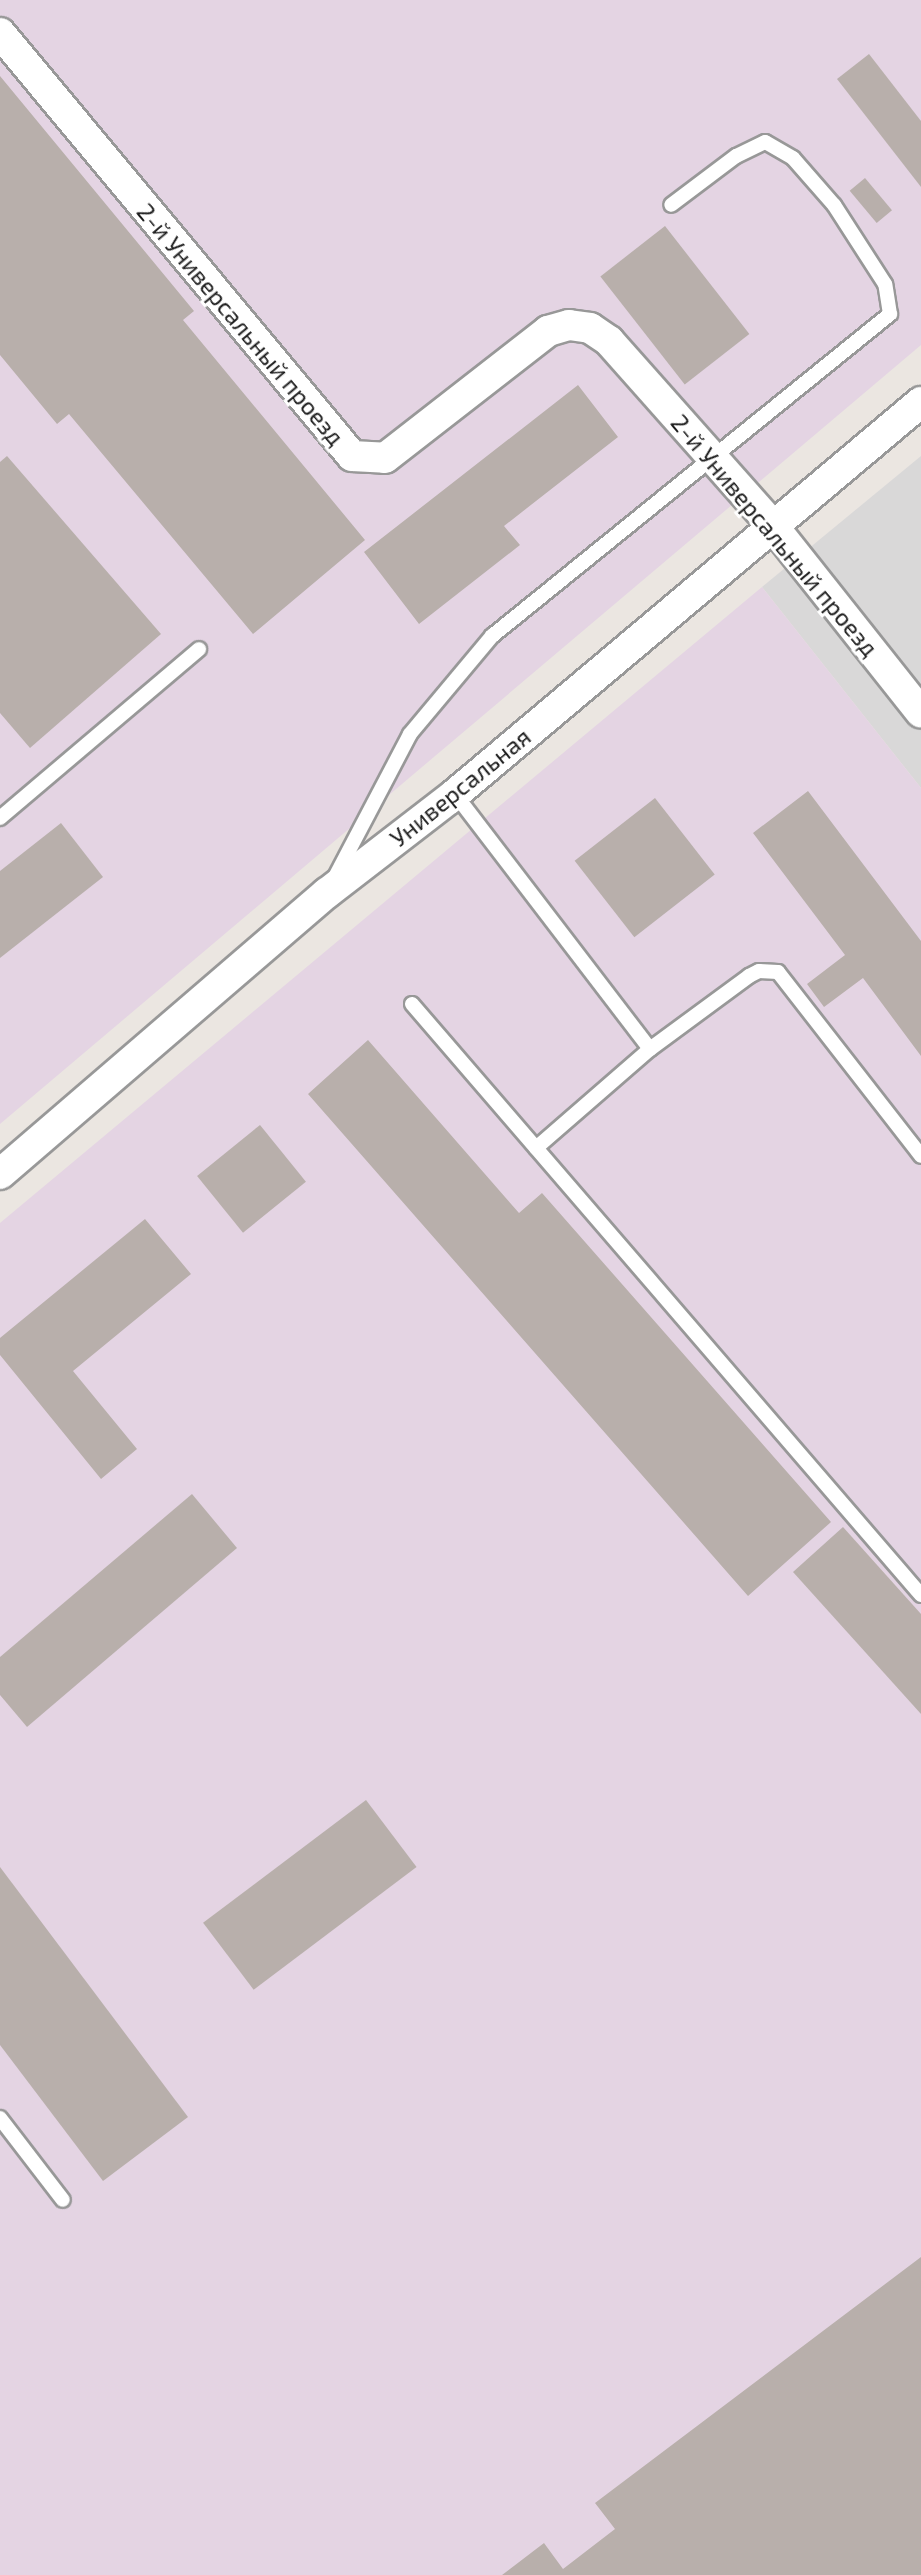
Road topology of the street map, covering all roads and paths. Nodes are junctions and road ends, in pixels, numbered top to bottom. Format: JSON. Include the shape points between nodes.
{"nodes":[{"id":1,"x":0,"y":33,"type":"edge"},
{"id":2,"x":671,"y":205,"type":"dead end"},
{"id":3,"x":921,"y":402,"type":"edge"},
{"id":4,"x":713,"y":458,"type":"junction"},
{"id":5,"x":773,"y":526,"type":"junction"},
{"id":6,"x":199,"y":649,"type":"dead end"},
{"id":7,"x":921,"y":713,"type":"edge"},
{"id":8,"x":455,"y":794,"type":"junction"},
{"id":9,"x":0,"y":818,"type":"edge"},
{"id":10,"x":327,"y":893,"type":"junction"},
{"id":11,"x":412,"y":1004,"type":"dead end"},
{"id":12,"x":650,"y":1049,"type":"junction"},
{"id":13,"x":536,"y":1148,"type":"junction"},
{"id":14,"x":921,"y":1156,"type":"edge"},
{"id":15,"x":0,"y":1174,"type":"edge"},
{"id":16,"x":921,"y":1595,"type":"edge"},
{"id":17,"x":0,"y":2118,"type":"edge"},
{"id":18,"x":63,"y":2200,"type":"dead end"}],
"edges":[{"from":1,"to":4,"type":"street","name":"2-й Универсальный проезд","via":[[352,456],[385,458],[529,342],[569,325],[590,328],[609,341]]},
{"from":2,"to":4,"type":"lane","via":[[736,156],[765,142],[793,158],[834,205],[885,284],[890,314]]},
{"from":3,"to":5,"type":"street","name":"Универсальная"},
{"from":4,"to":5,"type":"street","name":"2-й Универсальный проезд"},
{"from":4,"to":10,"type":"lane","via":[[492,636],[441,692],[410,734]]},
{"from":5,"to":7,"type":"street","name":"2-й Универсальный проезд"},
{"from":5,"to":8,"type":"street","name":"Универсальная"},
{"from":6,"to":9,"type":"lane"},
{"from":8,"to":10,"type":"street","name":"Универсальная"},
{"from":8,"to":12,"type":"lane"},
{"from":10,"to":15,"type":"street","name":"Универсальная"},
{"from":11,"to":13,"type":"lane"},
{"from":12,"to":13,"type":"lane"},
{"from":12,"to":14,"type":"lane","via":[[749,976],[778,972]]},
{"from":13,"to":16,"type":"lane"},
{"from":17,"to":18,"type":"lane"}]}
